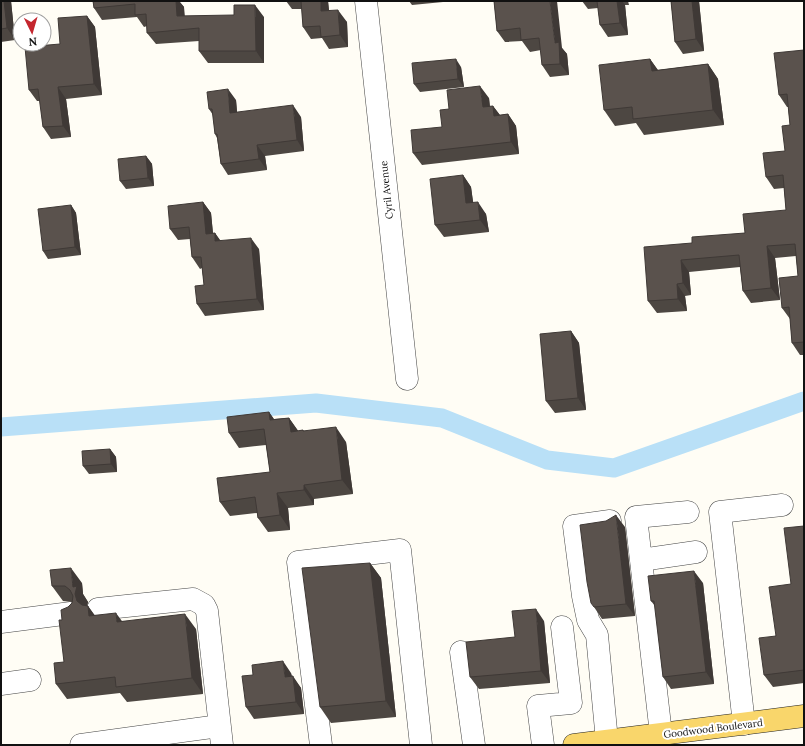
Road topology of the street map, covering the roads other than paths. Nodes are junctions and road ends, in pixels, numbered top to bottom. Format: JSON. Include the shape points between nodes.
{"nodes":[{"id":1,"x":366,"y":1,"type":"edge"},
{"id":2,"x":407,"y":379,"type":"dead end"},
{"id":3,"x":782,"y":505,"type":"dead end"},
{"id":4,"x":688,"y":512,"type":"dead end"},
{"id":5,"x":613,"y":521,"type":"edge"},
{"id":6,"x":696,"y":552,"type":"dead end"},
{"id":7,"x":641,"y":560,"type":"junction"},
{"id":8,"x":98,"y":609,"type":"dead end"},
{"id":9,"x":71,"y":613,"type":"edge"},
{"id":10,"x":1,"y":622,"type":"edge"},
{"id":11,"x":562,"y":627,"type":"dead end"},
{"id":12,"x":462,"y":652,"type":"dead end"},
{"id":13,"x":30,"y":680,"type":"dead end"},
{"id":14,"x":1,"y":684,"type":"edge"},
{"id":15,"x":804,"y":716,"type":"edge"},
{"id":16,"x":744,"y":724,"type":"junction"},
{"id":17,"x":220,"y":729,"type":"edge"},
{"id":18,"x":661,"y":734,"type":"junction"},
{"id":19,"x":607,"y":741,"type":"junction"},
{"id":20,"x":640,"y":741,"type":"edge"},
{"id":21,"x":81,"y":745,"type":"edge"},
{"id":22,"x":321,"y":745,"type":"edge"},
{"id":23,"x":421,"y":745,"type":"edge"},
{"id":24,"x":474,"y":745,"type":"edge"},
{"id":25,"x":543,"y":745,"type":"edge"},
{"id":26,"x":574,"y":745,"type":"edge"}],
"edges":[{"from":1,"to":2,"type":"street","name":"Cyril Avenue"},
{"from":3,"to":16,"type":"street","via":[[720,512]]},
{"from":4,"to":7,"type":"street","via":[[636,517]]},
{"from":5,"to":19,"type":"street","via":[[574,526],[588,620],[598,635]]},
{"from":6,"to":7,"type":"street"},
{"from":7,"to":18,"type":"street"},
{"from":8,"to":17,"type":"street","via":[[192,599],[204,605],[207,611]]},
{"from":9,"to":10,"type":"street"},
{"from":11,"to":25,"type":"street","via":[[571,703],[538,706]]},
{"from":12,"to":24,"type":"street"},
{"from":13,"to":14,"type":"street"},
{"from":15,"to":16,"type":"main road","name":"Goodwood Boulevard"},
{"from":16,"to":18,"type":"main road","name":"Goodwood Boulevard"},
{"from":17,"to":21,"type":"street"},
{"from":18,"to":20,"type":"main road","name":"Goodwood Boulevard"},
{"from":19,"to":20,"type":"main road","name":"Goodwood Boulevard"},
{"from":19,"to":26,"type":"main road","name":"Goodwood Boulevard"},
{"from":22,"to":23,"type":"street","via":[[298,562],[400,550]]}]}
